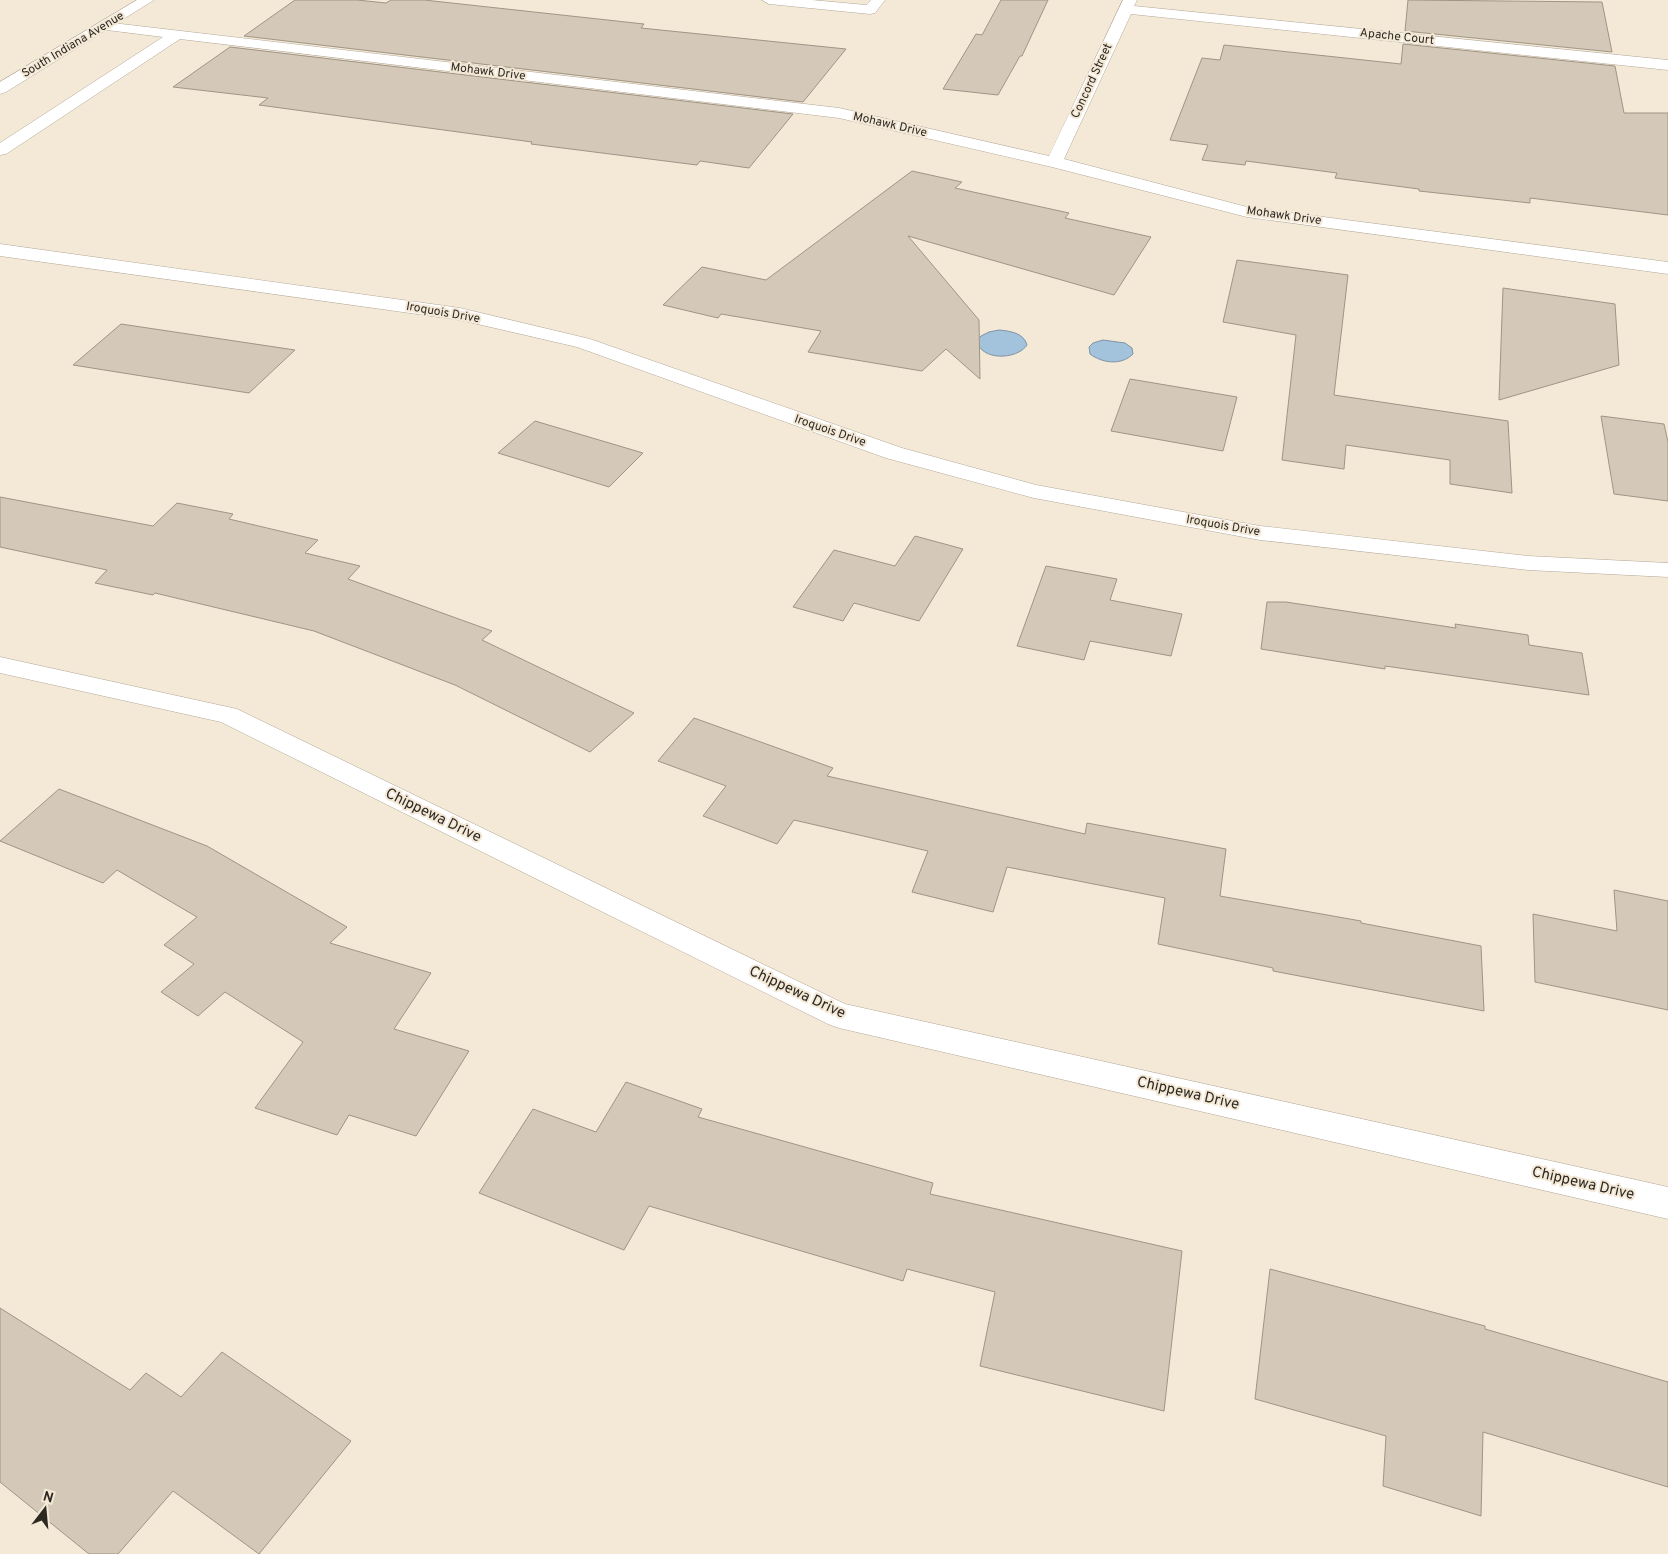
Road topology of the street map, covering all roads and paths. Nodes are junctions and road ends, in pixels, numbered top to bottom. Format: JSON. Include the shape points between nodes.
{"nodes":[{"id":1,"x":147,"y":0,"type":"edge"},
{"id":2,"x":769,"y":0,"type":"edge"},
{"id":3,"x":1128,"y":4,"type":"edge"},
{"id":4,"x":874,"y":5,"type":"edge"},
{"id":5,"x":104,"y":26,"type":"junction"},
{"id":6,"x":177,"y":35,"type":"junction"},
{"id":7,"x":1668,"y":65,"type":"edge"},
{"id":8,"x":0,"y":89,"type":"edge"},
{"id":9,"x":0,"y":150,"type":"edge"},
{"id":10,"x":1054,"y":162,"type":"junction"},
{"id":11,"x":0,"y":250,"type":"edge"},
{"id":12,"x":1668,"y":268,"type":"edge"},
{"id":13,"x":1668,"y":570,"type":"edge"},
{"id":14,"x":0,"y":665,"type":"edge"},
{"id":15,"x":1668,"y":1203,"type":"edge"}],
"edges":[{"from":1,"to":5,"type":"street","name":"South Indiana Avenue"},
{"from":2,"to":4,"type":"street"},
{"from":3,"to":7,"type":"street","name":"Apache Court"},
{"from":3,"to":10,"type":"street","name":"Concord Street"},
{"from":5,"to":6,"type":"street","name":"Mohawk Drive"},
{"from":5,"to":8,"type":"street","name":"South Indiana Avenue"},
{"from":6,"to":9,"type":"street"},
{"from":6,"to":10,"type":"street","name":"Mohawk Drive","via":[[839,113]]},
{"from":10,"to":12,"type":"street","name":"Mohawk Drive","via":[[1247,212]]},
{"from":11,"to":13,"type":"street","name":"Iroquois Drive","via":[[460,314],[583,343],[894,453],[1044,493],[1260,533],[1528,563]]},
{"from":14,"to":15,"type":"street","name":"Chippewa Drive","via":[[228,715],[839,1015]]}]}
